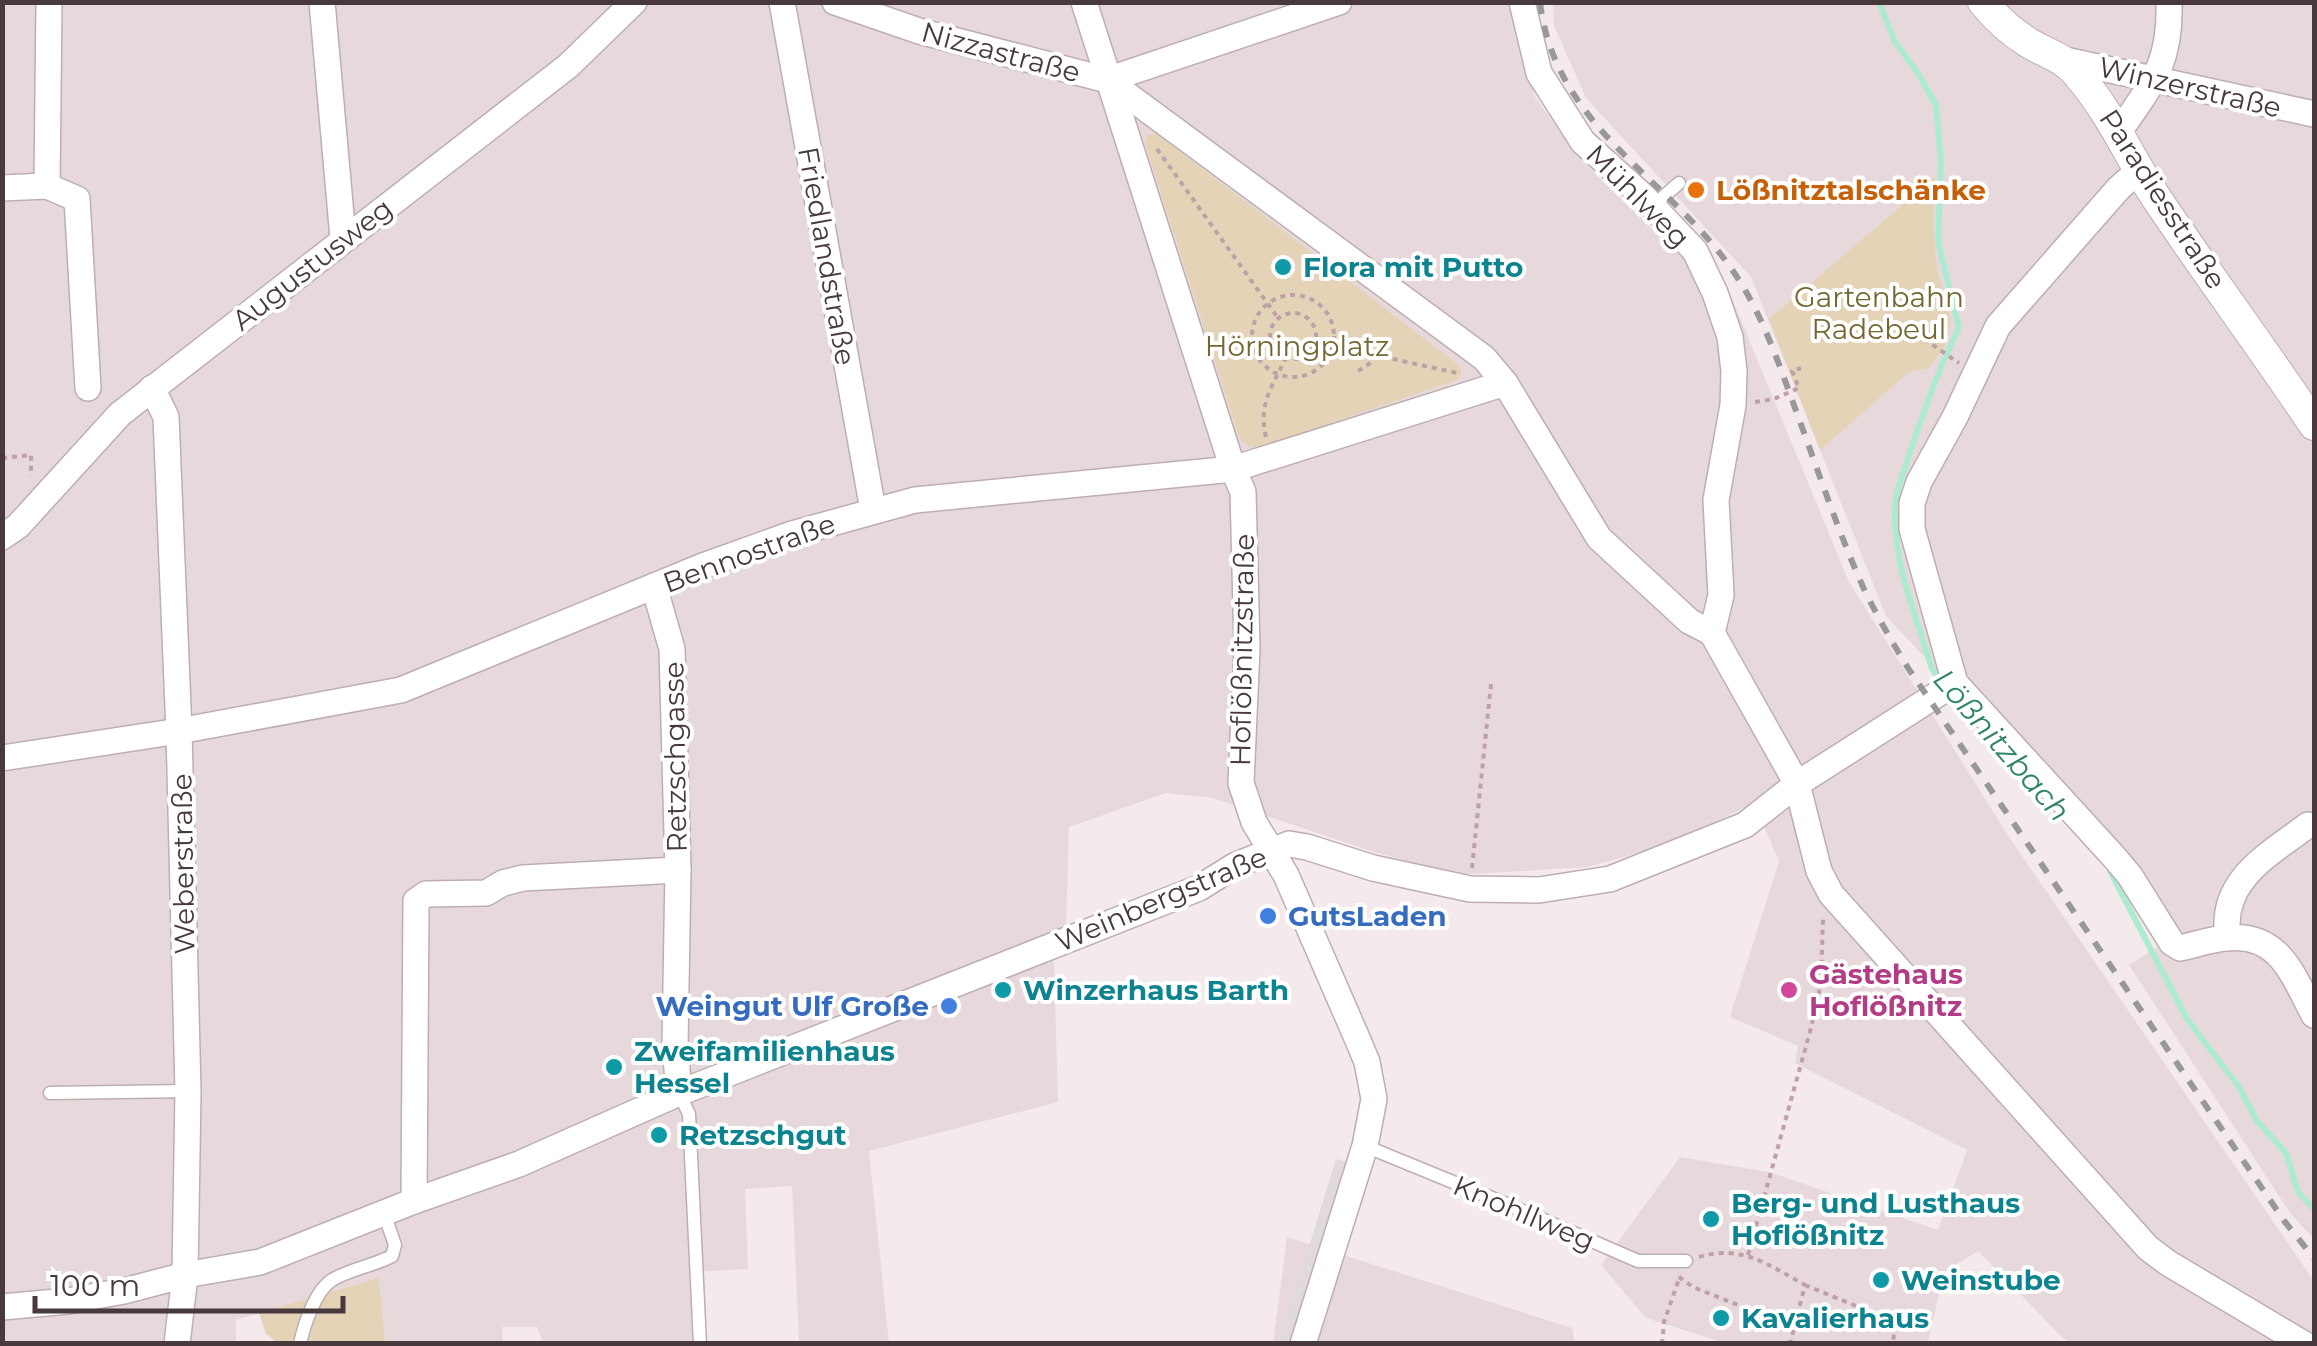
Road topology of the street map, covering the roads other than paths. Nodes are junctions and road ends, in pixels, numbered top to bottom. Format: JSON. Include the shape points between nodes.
{"nodes":[{"id":1,"x":49,"y":2,"type":"edge"},
{"id":2,"x":322,"y":2,"type":"edge"},
{"id":3,"x":634,"y":2,"type":"edge"},
{"id":4,"x":782,"y":2,"type":"edge"},
{"id":5,"x":835,"y":2,"type":"edge"},
{"id":6,"x":1084,"y":2,"type":"edge"},
{"id":7,"x":1339,"y":2,"type":"edge"},
{"id":8,"x":1522,"y":2,"type":"edge"},
{"id":9,"x":1983,"y":2,"type":"edge"},
{"id":10,"x":2168,"y":2,"type":"edge"},
{"id":11,"x":2065,"y":60,"type":"junction"},
{"id":12,"x":2155,"y":79,"type":"junction"},
{"id":13,"x":1107,"y":80,"type":"junction"},
{"id":14,"x":2314,"y":114,"type":"edge"},
{"id":15,"x":2119,"y":132,"type":"junction"},
{"id":16,"x":2138,"y":171,"type":"junction"},
{"id":17,"x":1678,"y":183,"type":"dead end"},
{"id":18,"x":47,"y":186,"type":"junction"},
{"id":19,"x":2,"y":188,"type":"edge"},
{"id":20,"x":1653,"y":206,"type":"junction"},
{"id":21,"x":343,"y":238,"type":"junction"},
{"id":22,"x":1505,"y":383,"type":"junction"},
{"id":23,"x":88,"y":388,"type":"dead end"},
{"id":24,"x":152,"y":388,"type":"junction"},
{"id":25,"x":2314,"y":425,"type":"edge"},
{"id":26,"x":1233,"y":469,"type":"junction"},
{"id":27,"x":873,"y":510,"type":"junction"},
{"id":28,"x":2,"y":538,"type":"edge"},
{"id":29,"x":654,"y":586,"type":"junction"},
{"id":30,"x":1712,"y":633,"type":"junction"},
{"id":31,"x":1949,"y":687,"type":"junction"},
{"id":32,"x":180,"y":731,"type":"junction"},
{"id":33,"x":2,"y":758,"type":"edge"},
{"id":34,"x":1797,"y":784,"type":"junction"},
{"id":35,"x":2308,"y":825,"type":"dead end"},
{"id":36,"x":1272,"y":850,"type":"junction"},
{"id":37,"x":678,"y":870,"type":"junction"},
{"id":38,"x":2228,"y":937,"type":"junction"},
{"id":39,"x":2314,"y":1015,"type":"edge"},
{"id":40,"x":188,"y":1092,"type":"junction"},
{"id":41,"x":680,"y":1093,"type":"junction"},
{"id":42,"x":50,"y":1094,"type":"dead end"},
{"id":43,"x":1364,"y":1146,"type":"junction"},
{"id":44,"x":414,"y":1201,"type":"junction"},
{"id":45,"x":384,"y":1213,"type":"junction"},
{"id":46,"x":1686,"y":1261,"type":"road end"},
{"id":47,"x":186,"y":1275,"type":"junction"},
{"id":48,"x":2,"y":1308,"type":"edge"},
{"id":49,"x":177,"y":1344,"type":"edge"},
{"id":50,"x":300,"y":1344,"type":"edge"},
{"id":51,"x":700,"y":1344,"type":"edge"},
{"id":52,"x":1303,"y":1344,"type":"edge"},
{"id":53,"x":2304,"y":1344,"type":"edge"}],
"edges":[{"from":1,"to":18,"type":"street"},
{"from":2,"to":21,"type":"street"},
{"from":3,"to":21,"type":"street","name":"Augustusweg","via":[[568,66]]},
{"from":4,"to":27,"type":"street","name":"Friedlandstraße"},
{"from":5,"to":13,"type":"street","name":"Nizzastraße","via":[[919,32]]},
{"from":6,"to":13,"type":"street","name":"Hoflößnitzstraße"},
{"from":7,"to":13,"type":"street","name":"Nizzastraße"},
{"from":8,"to":20,"type":"street","name":"Mühlweg","via":[[1539,73],[1583,142]]},
{"from":9,"to":11,"type":"street","name":"Paradiesstraße","via":[[2029,43]]},
{"from":10,"to":12,"type":"street","via":[[2168,45]]},
{"from":11,"to":12,"type":"street","name":"Winzerstraße"},
{"from":11,"to":15,"type":"street","name":"Paradiesstraße"},
{"from":12,"to":14,"type":"street","name":"Winzerstraße"},
{"from":12,"to":15,"type":"street"},
{"from":13,"to":22,"type":"street","via":[[1484,358]]},
{"from":13,"to":26,"type":"street","name":"Hoflößnitzstraße"},
{"from":15,"to":16,"type":"street","name":"Paradiesstraße"},
{"from":16,"to":25,"type":"street","name":"Paradiesstraße"},
{"from":16,"to":31,"type":"street","via":[[1998,326],[1919,482],[1911,518]]},
{"from":17,"to":20,"type":"lane"},
{"from":18,"to":19,"type":"street"},
{"from":18,"to":23,"type":"street","via":[[77,198]]},
{"from":20,"to":30,"type":"street","name":"Mühlweg","via":[[1695,251],[1730,337],[1733,404],[1716,500],[1721,595]]},
{"from":21,"to":24,"type":"street","name":"Augustusweg"},
{"from":22,"to":26,"type":"street","name":"Bennostraße"},
{"from":22,"to":30,"type":"street","via":[[1599,538],[1689,622]]},
{"from":24,"to":28,"type":"street","name":"Augustusweg"},
{"from":24,"to":32,"type":"street","name":"Weberstraße","via":[[166,417]]},
{"from":26,"to":27,"type":"street","name":"Bennostraße","via":[[915,500]]},
{"from":26,"to":36,"type":"street","name":"Hoflößnitzstraße","via":[[1242,492],[1247,648],[1240,783]]},
{"from":27,"to":29,"type":"street","name":"Bennostraße"},
{"from":29,"to":32,"type":"street","name":"Bennostraße","via":[[401,690]]},
{"from":29,"to":37,"type":"street","name":"Retzschgasse","via":[[672,649]]},
{"from":30,"to":34,"type":"street"},
{"from":31,"to":34,"type":"street","name":"Weinbergstraße"},
{"from":31,"to":38,"type":"street","via":[[2116,858],[2172,943],[2180,948]]},
{"from":32,"to":33,"type":"street","name":"Bennostraße"},
{"from":32,"to":40,"type":"street","name":"Weberstraße"},
{"from":34,"to":36,"type":"street","name":"Weinbergstraße","via":[[1745,825],[1610,879],[1539,890],[1470,889],[1307,847]]},
{"from":34,"to":53,"type":"street","via":[[1831,894],[2148,1248]]},
{"from":35,"to":38,"type":"street","via":[[2248,870],[2232,900]]},
{"from":36,"to":41,"type":"street","name":"Weinbergstraße","via":[[1199,888]]},
{"from":36,"to":43,"type":"street","name":"Hoflößnitzstraße","via":[[1366,1062],[1374,1099]]},
{"from":37,"to":41,"type":"street","name":"Retzschgasse"},
{"from":37,"to":44,"type":"street","name":"Retzschgasse","via":[[523,878],[486,893],[426,894],[416,901]]},
{"from":38,"to":39,"type":"street","via":[[2260,940],[2274,950]]},
{"from":40,"to":42,"type":"lane"},
{"from":40,"to":47,"type":"street","name":"Weberstraße"},
{"from":41,"to":44,"type":"street","name":"Weinbergstraße","via":[[519,1164]]},
{"from":41,"to":51,"type":"lane","via":[[689,1114]]},
{"from":43,"to":46,"type":"lane","name":"Knohllweg","via":[[1638,1261]]},
{"from":43,"to":52,"type":"street","name":"Hoflößnitzstraße"},
{"from":44,"to":45,"type":"street","name":"Weinbergstraße"},
{"from":45,"to":47,"type":"street","name":"Weinbergstraße","via":[[260,1262]]},
{"from":45,"to":50,"type":"lane","via":[[392,1256],[332,1280]]},
{"from":47,"to":48,"type":"street","name":"Weinbergstraße","via":[[68,1302]]},
{"from":47,"to":49,"type":"street","name":"Weberstraße"}]}
